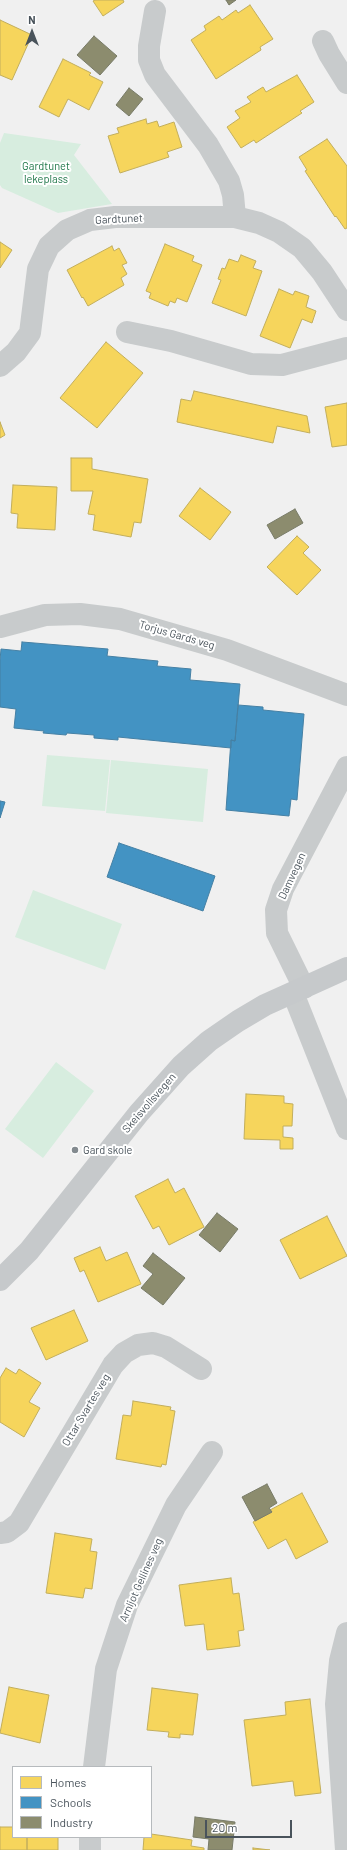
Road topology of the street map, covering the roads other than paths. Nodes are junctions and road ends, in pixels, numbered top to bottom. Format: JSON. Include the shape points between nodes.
{"nodes":[{"id":1,"x":155,"y":11,"type":"dead end"},
{"id":2,"x":323,"y":40,"type":"dead end"},
{"id":3,"x":347,"y":83,"type":"edge"},
{"id":4,"x":235,"y":217,"type":"junction"},
{"id":5,"x":347,"y":310,"type":"edge"},
{"id":6,"x":127,"y":332,"type":"dead end"},
{"id":7,"x":347,"y":348,"type":"edge"},
{"id":8,"x":0,"y":366,"type":"edge"},
{"id":9,"x":0,"y":627,"type":"edge"},
{"id":10,"x":347,"y":695,"type":"edge"},
{"id":11,"x":347,"y":767,"type":"edge"},
{"id":12,"x":347,"y":968,"type":"edge"},
{"id":13,"x":298,"y":990,"type":"junction"},
{"id":14,"x":347,"y":1129,"type":"edge"},
{"id":15,"x":0,"y":1280,"type":"edge"},
{"id":16,"x":201,"y":1369,"type":"dead end"},
{"id":17,"x":212,"y":1452,"type":"dead end"},
{"id":18,"x":0,"y":1533,"type":"edge"},
{"id":19,"x":347,"y":1633,"type":"edge"},
{"id":20,"x":343,"y":1674,"type":"edge"},
{"id":21,"x":94,"y":1766,"type":"edge"},
{"id":22,"x":90,"y":1838,"type":"edge"},
{"id":23,"x":90,"y":1850,"type":"edge"},
{"id":24,"x":346,"y":1850,"type":"edge"}],
"edges":[{"from":1,"to":4,"type":"street","via":[[149,60],[156,75],[208,145],[229,181]]},
{"from":2,"to":3,"type":"street"},
{"from":4,"to":5,"type":"street","name":"Gardtunet","via":[[272,229],[302,248],[322,272]]},
{"from":4,"to":8,"type":"street","name":"Gardtunet","via":[[115,217],[90,220],[67,230],[49,246],[38,269],[30,333],[16,352]]},
{"from":6,"to":7,"type":"street","via":[[171,341],[251,364],[282,364]]},
{"from":9,"to":10,"type":"street","name":"Torjus Gards veg","via":[[45,615],[80,614],[120,619],[226,650]]},
{"from":11,"to":13,"type":"street","name":"Damvegen","via":[[283,889],[276,910],[276,933]]},
{"from":12,"to":13,"type":"main road","name":"Skeisvollsvegen"},
{"from":13,"to":14,"type":"street"},
{"from":13,"to":15,"type":"main road","name":"Skeisvollsvegen","via":[[238,1021],[209,1041],[181,1066],[139,1113],[29,1250]]},
{"from":16,"to":18,"type":"street","name":"Ottar Svartes veg","via":[[166,1347],[153,1343],[138,1345],[124,1353],[113,1365],[19,1523],[8,1532]]},
{"from":17,"to":21,"type":"street","name":"Arnljot Gellines veg","via":[[176,1505],[127,1605],[106,1669]]},
{"from":19,"to":20,"type":"street"},
{"from":20,"to":24,"type":"street","via":[[336,1704]]},
{"from":22,"to":23,"type":"street"}]}
